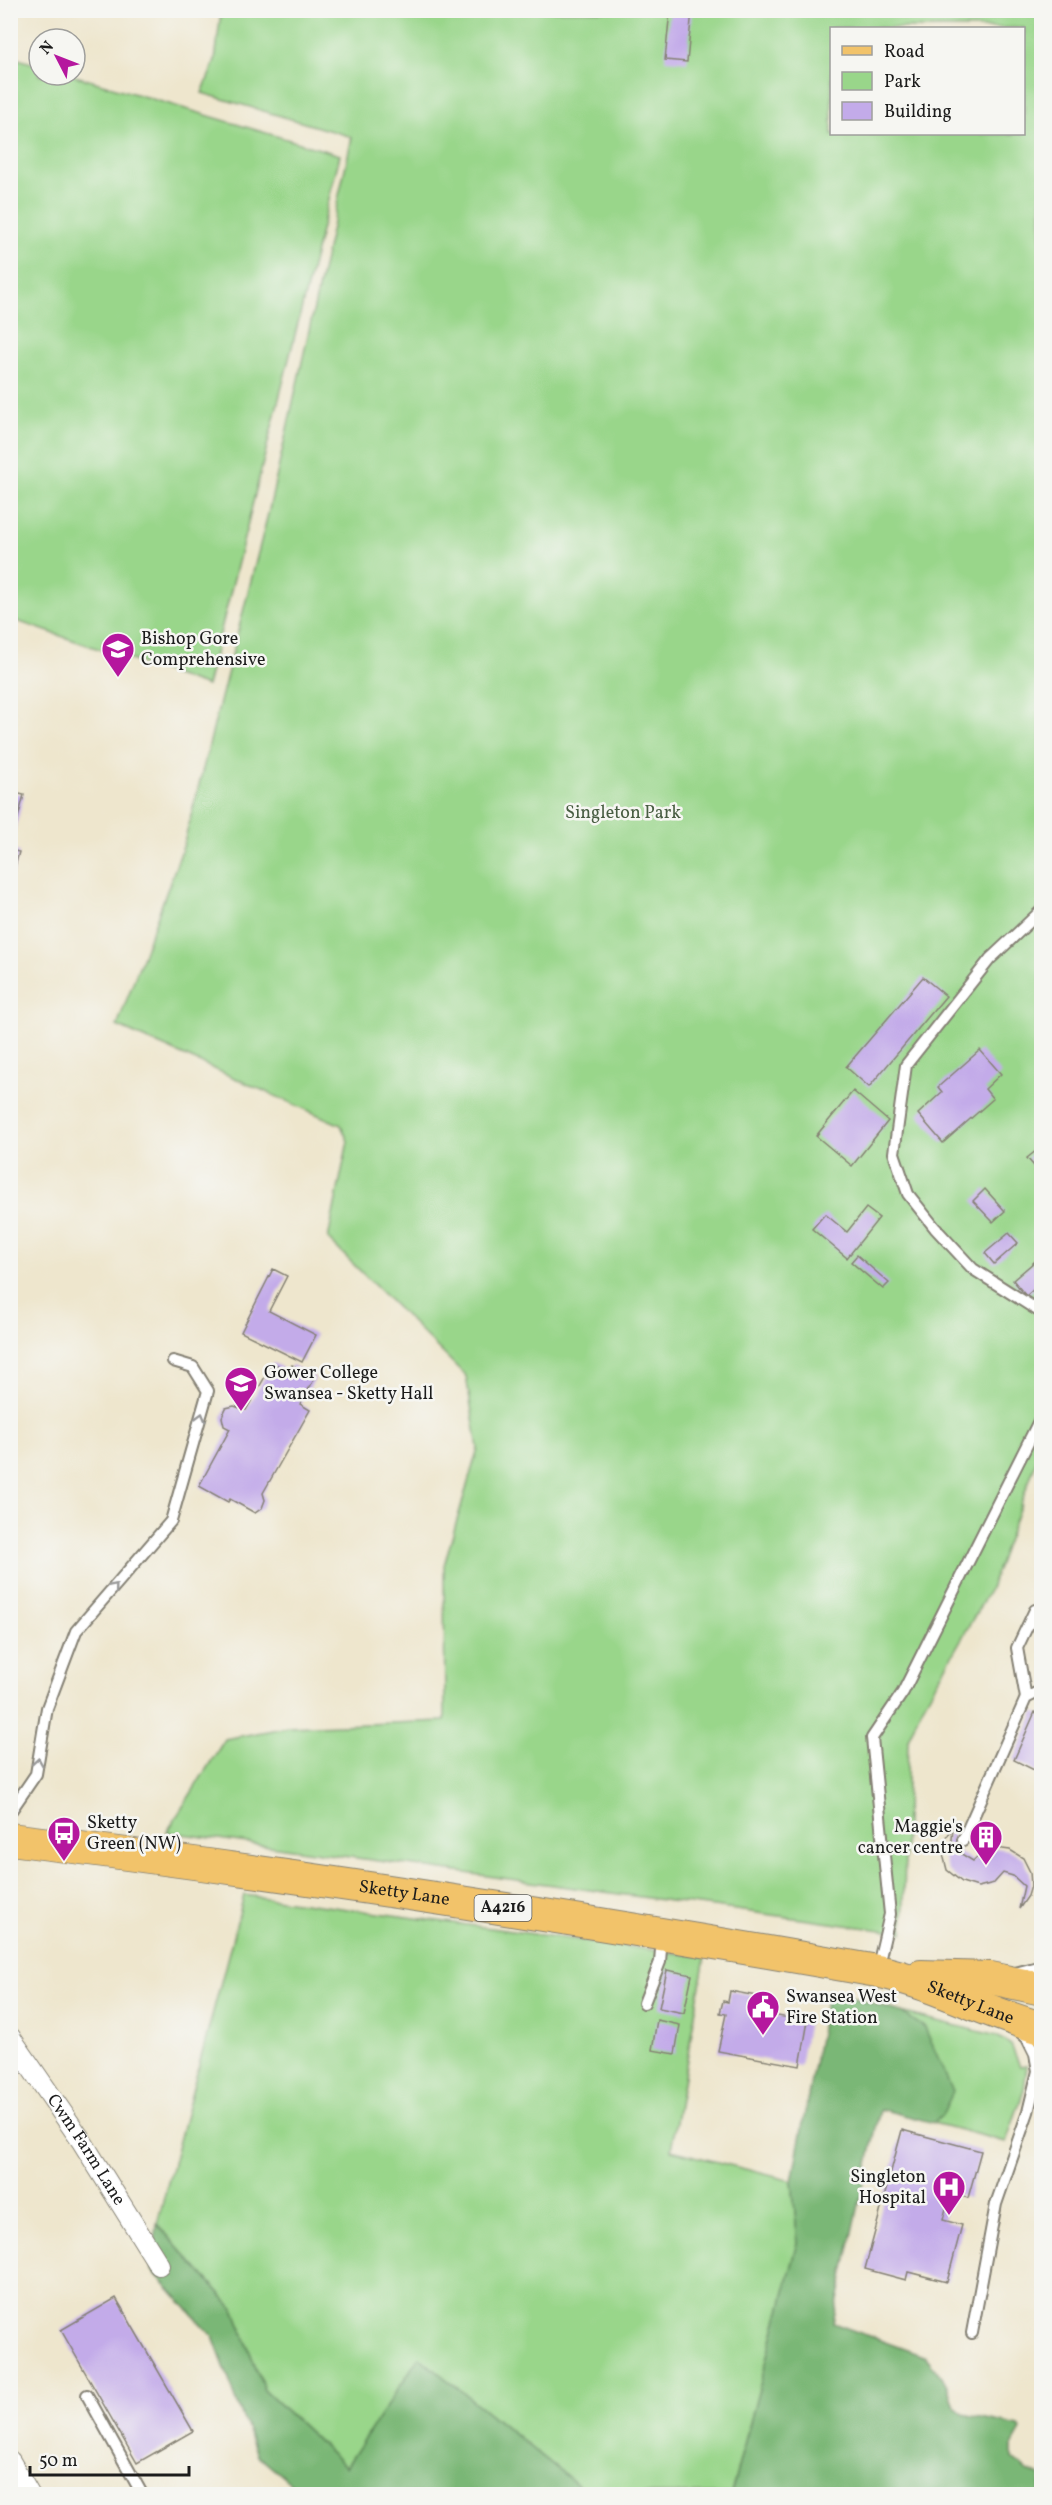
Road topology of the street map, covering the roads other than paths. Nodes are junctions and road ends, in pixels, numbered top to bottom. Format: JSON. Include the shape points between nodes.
{"nodes":[{"id":1,"x":1041,"y":910,"type":"edge"},
{"id":2,"x":1041,"y":1313,"type":"edge"},
{"id":3,"x":173,"y":1361,"type":"dead end"},
{"id":4,"x":1041,"y":1415,"type":"edge"},
{"id":5,"x":1035,"y":1610,"type":"dead end"},
{"id":6,"x":1041,"y":1690,"type":"edge"},
{"id":7,"x":1026,"y":1698,"type":"junction"},
{"id":8,"x":10,"y":1812,"type":"edge"},
{"id":9,"x":10,"y":1839,"type":"edge"},
{"id":10,"x":963,"y":1840,"type":"dead end"},
{"id":11,"x":662,"y":1933,"type":"junction"},
{"id":12,"x":1041,"y":1966,"type":"edge"},
{"id":13,"x":889,"y":1973,"type":"junction"},
{"id":14,"x":992,"y":1978,"type":"junction"},
{"id":15,"x":1041,"y":1989,"type":"edge"},
{"id":16,"x":644,"y":2003,"type":"dead end"},
{"id":17,"x":1006,"y":2019,"type":"junction"},
{"id":18,"x":1041,"y":2028,"type":"edge"},
{"id":19,"x":10,"y":2037,"type":"edge"},
{"id":20,"x":1041,"y":2088,"type":"edge"},
{"id":21,"x":1028,"y":2112,"type":"junction"},
{"id":22,"x":159,"y":2265,"type":"dead end"},
{"id":23,"x":972,"y":2333,"type":"dead end"},
{"id":24,"x":87,"y":2395,"type":"dead end"},
{"id":25,"x":10,"y":2461,"type":"edge"},
{"id":26,"x":29,"y":2494,"type":"edge"},
{"id":27,"x":142,"y":2494,"type":"edge"}],
"edges":[{"from":1,"to":2,"type":"lane","via":[[990,959],[906,1065],[894,1152],[908,1194],[935,1228],[973,1269]]},
{"from":8,"to":3,"type":"lane","one_way":true,"via":[[36,1774],[47,1708],[76,1632],[171,1521],[208,1391],[193,1367]]},
{"from":4,"to":13,"type":"lane","via":[[903,1692],[872,1738],[890,1914]]},
{"from":5,"to":7,"type":"lane","via":[[1017,1648]]},
{"from":6,"to":7,"type":"lane"},
{"from":7,"to":10,"type":"lane"},
{"from":9,"to":11,"type":"main road","name":"Sketty Lane","number":"A4216"},
{"from":11,"to":13,"type":"main road","name":"Sketty Lane","number":"A4216"},
{"from":11,"to":16,"type":"lane","via":[[660,1962]]},
{"from":12,"to":14,"type":"lane"},
{"from":13,"to":14,"type":"main road","name":"Sketty Lane","number":"A4216"},
{"from":13,"to":17,"type":"main road","name":"Sketty Lane","number":"A4216"},
{"from":14,"to":15,"type":"main road","name":"Sketty Lane","number":"A4216"},
{"from":17,"to":18,"type":"main road","name":"Sketty Lane","number":"A4216"},
{"from":17,"to":21,"type":"lane","via":[[1027,2038],[1035,2054],[1038,2071]]},
{"from":19,"to":22,"type":"street","name":"Cwm Farm Lane","via":[[81,2140]]},
{"from":20,"to":21,"type":"lane"},
{"from":21,"to":23,"type":"lane","via":[[996,2204]]},
{"from":24,"to":27,"type":"lane"},
{"from":25,"to":26,"type":"street"}]}
